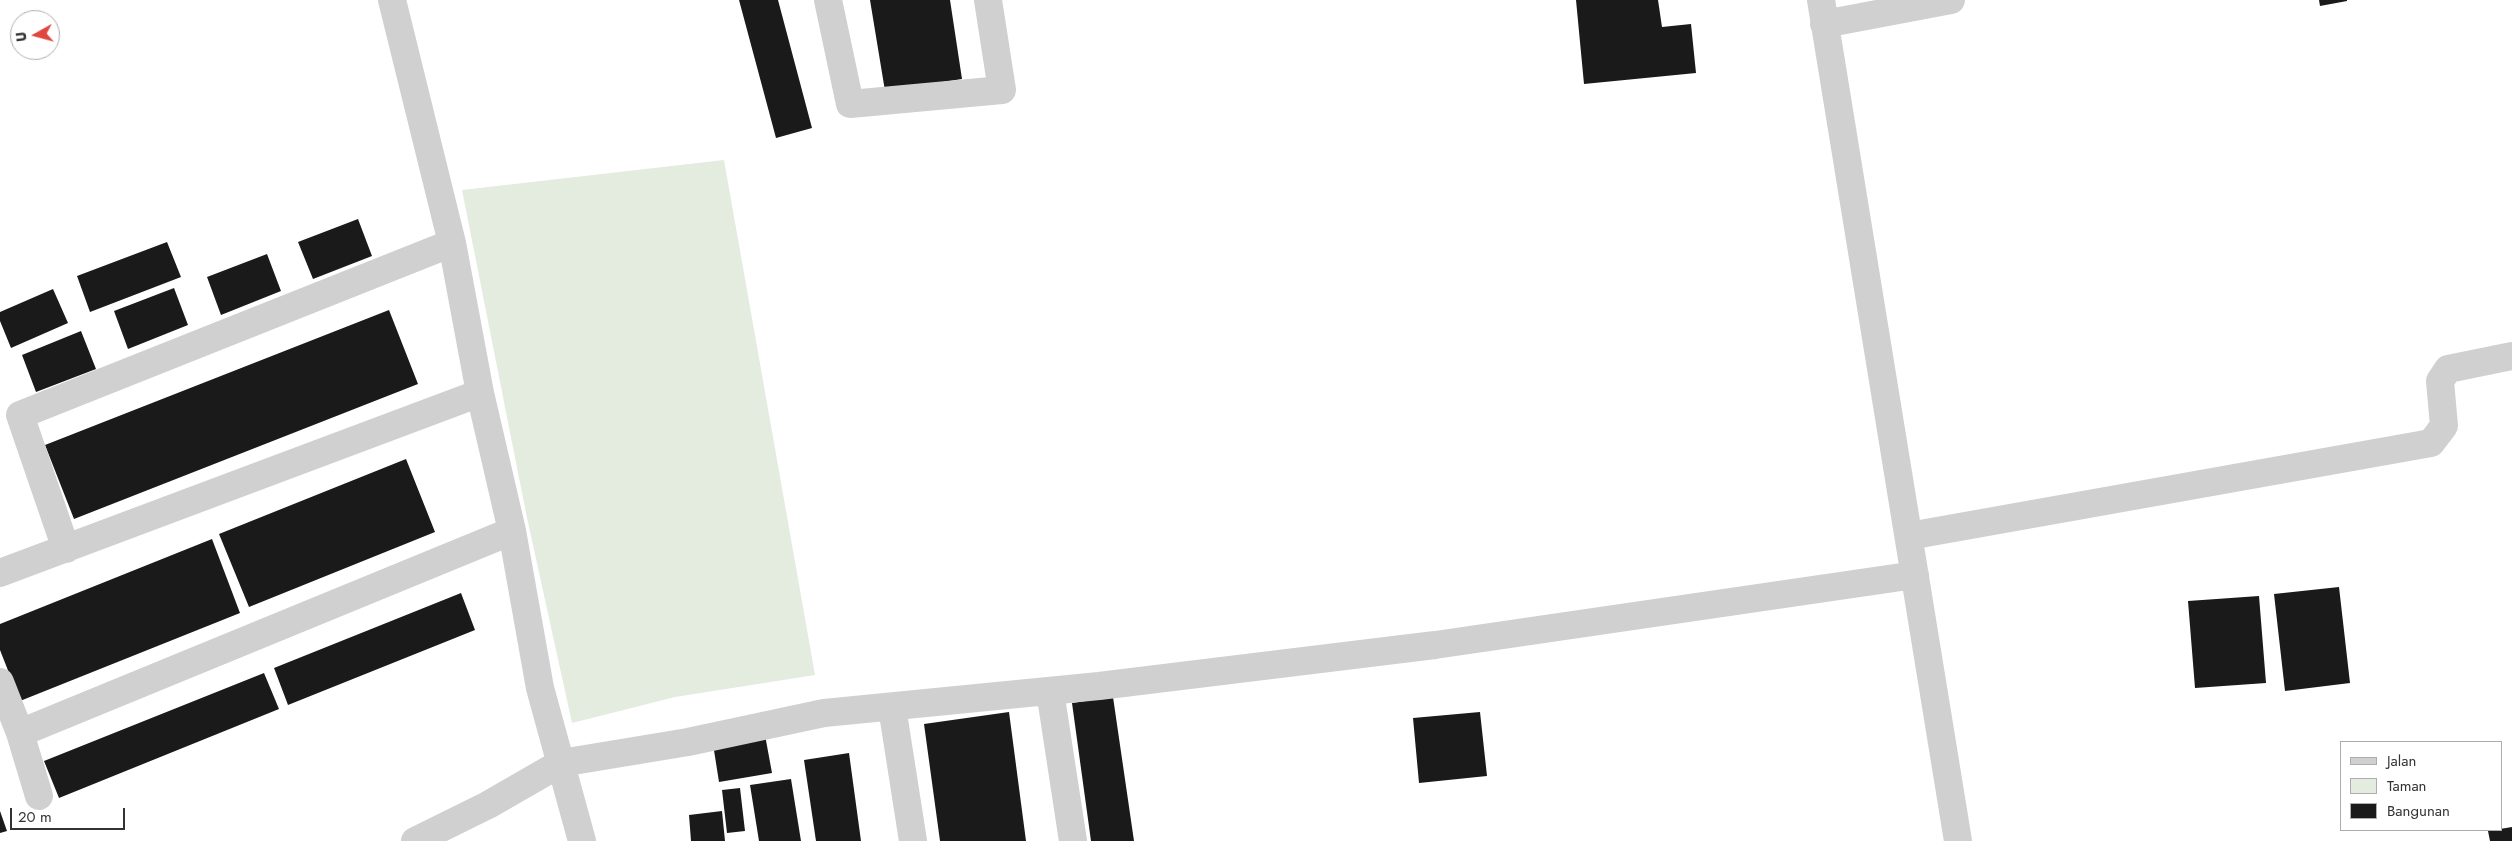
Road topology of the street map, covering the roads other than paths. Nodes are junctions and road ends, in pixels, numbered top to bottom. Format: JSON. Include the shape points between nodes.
{"nodes":[{"id":1,"x":392,"y":0,"type":"edge"},
{"id":2,"x":828,"y":0,"type":"edge"},
{"id":3,"x":988,"y":0,"type":"edge"},
{"id":4,"x":1951,"y":0,"type":"edge"},
{"id":5,"x":1823,"y":12,"type":"edge"},
{"id":6,"x":452,"y":243,"type":"junction"},
{"id":7,"x":2512,"y":356,"type":"edge"},
{"id":8,"x":480,"y":393,"type":"junction"},
{"id":9,"x":512,"y":531,"type":"junction"},
{"id":10,"x":1908,"y":536,"type":"junction"},
{"id":11,"x":66,"y":549,"type":"junction"},
{"id":12,"x":0,"y":573,"type":"edge"},
{"id":13,"x":1915,"y":574,"type":"junction"},
{"id":14,"x":0,"y":682,"type":"edge"},
{"id":15,"x":1050,"y":691,"type":"junction"},
{"id":16,"x":892,"y":706,"type":"junction"},
{"id":17,"x":20,"y":733,"type":"junction"},
{"id":18,"x":562,"y":763,"type":"junction"},
{"id":19,"x":39,"y":796,"type":"dead end"},
{"id":20,"x":415,"y":841,"type":"edge"},
{"id":21,"x":582,"y":841,"type":"edge"},
{"id":22,"x":913,"y":841,"type":"edge"},
{"id":23,"x":1073,"y":841,"type":"edge"},
{"id":24,"x":1958,"y":841,"type":"edge"}],
"edges":[{"from":1,"to":6,"type":"street"},
{"from":2,"to":3,"type":"street","via":[[850,104],[1002,90]]},
{"from":4,"to":5,"type":"street"},
{"from":5,"to":10,"type":"street"},
{"from":6,"to":8,"type":"street"},
{"from":6,"to":11,"type":"street","via":[[20,415]]},
{"from":7,"to":10,"type":"street","via":[[2448,369],[2440,381],[2444,426],[2431,443]]},
{"from":8,"to":9,"type":"street"},
{"from":8,"to":11,"type":"street"},
{"from":9,"to":17,"type":"street"},
{"from":9,"to":18,"type":"street","via":[[540,688]]},
{"from":10,"to":13,"type":"street"},
{"from":11,"to":12,"type":"street"},
{"from":13,"to":15,"type":"street","via":[[1434,645]]},
{"from":13,"to":24,"type":"street"},
{"from":14,"to":17,"type":"street"},
{"from":15,"to":16,"type":"street"},
{"from":15,"to":23,"type":"street"},
{"from":16,"to":18,"type":"street","via":[[824,713],[688,742]]},
{"from":16,"to":22,"type":"street"},
{"from":17,"to":19,"type":"street"},
{"from":18,"to":20,"type":"street"},
{"from":18,"to":21,"type":"street"}]}
